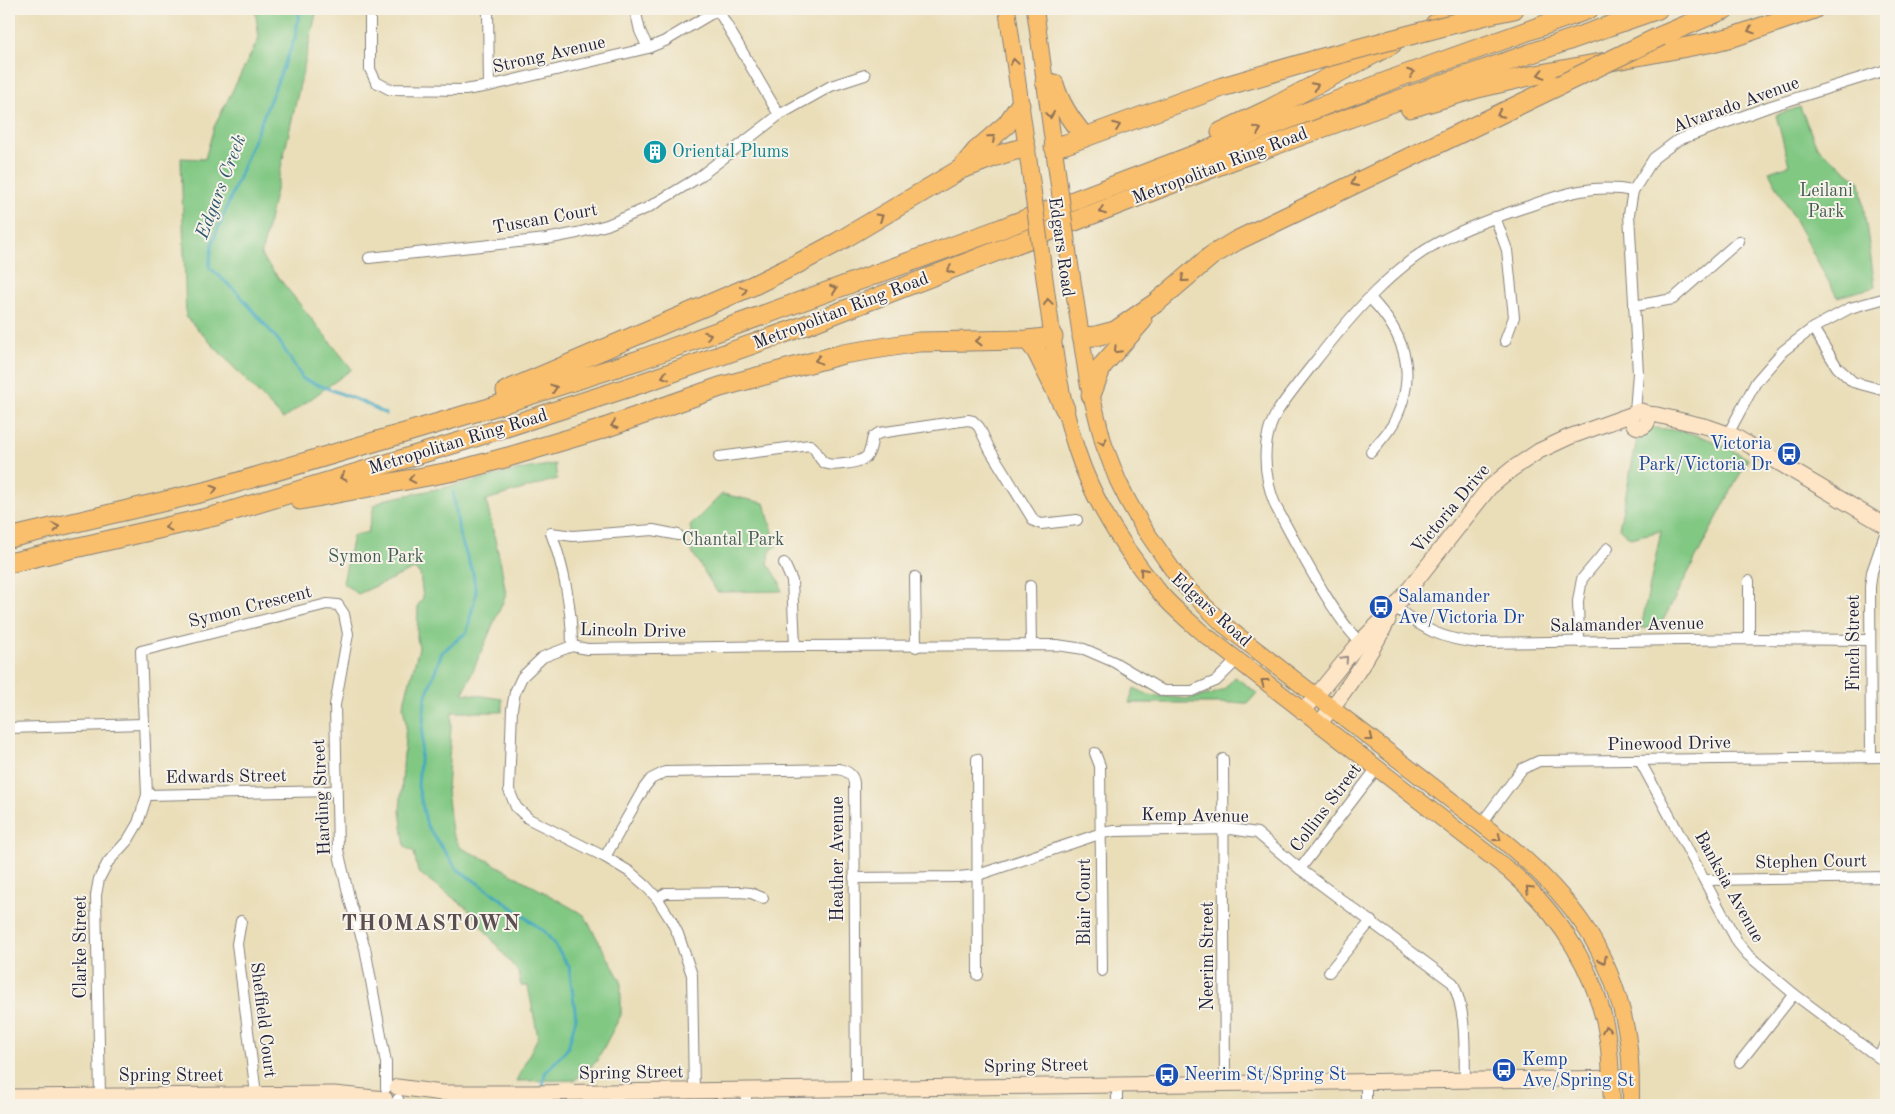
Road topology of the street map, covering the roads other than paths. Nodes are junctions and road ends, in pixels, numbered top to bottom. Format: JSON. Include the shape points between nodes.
{"nodes":[{"id":1,"x":370,"y":9,"type":"edge"},
{"id":2,"x":488,"y":9,"type":"edge"},
{"id":3,"x":635,"y":9,"type":"edge"},
{"id":4,"x":719,"y":9,"type":"edge"},
{"id":5,"x":1007,"y":9,"type":"edge"},
{"id":6,"x":1036,"y":9,"type":"edge"},
{"id":7,"x":1466,"y":9,"type":"edge"},
{"id":8,"x":1514,"y":9,"type":"edge"},
{"id":9,"x":1589,"y":9,"type":"edge"},
{"id":10,"x":1658,"y":9,"type":"edge"},
{"id":11,"x":1725,"y":9,"type":"edge"},
{"id":12,"x":1814,"y":9,"type":"edge"},
{"id":13,"x":1498,"y":11,"type":"edge"},
{"id":14,"x":648,"y":48,"type":"junction"},
{"id":15,"x":1886,"y":70,"type":"edge"},
{"id":16,"x":865,"y":75,"type":"dead end"},
{"id":17,"x":1045,"y":82,"type":"junction"},
{"id":18,"x":489,"y":86,"type":"junction"},
{"id":19,"x":1020,"y":105,"type":"junction"},
{"id":20,"x":779,"y":115,"type":"junction"},
{"id":21,"x":1085,"y":137,"type":"junction"},
{"id":22,"x":1054,"y":147,"type":"junction"},
{"id":23,"x":1026,"y":148,"type":"junction"},
{"id":24,"x":1233,"y":160,"type":"junction"},
{"id":25,"x":961,"y":169,"type":"junction"},
{"id":26,"x":1115,"y":185,"type":"junction"},
{"id":27,"x":1632,"y":195,"type":"junction"},
{"id":28,"x":1495,"y":217,"type":"junction"},
{"id":29,"x":1739,"y":240,"type":"dead end"},
{"id":30,"x":369,"y":258,"type":"dead end"},
{"id":31,"x":1370,"y":298,"type":"junction"},
{"id":32,"x":1886,"y":298,"type":"edge"},
{"id":33,"x":1157,"y":302,"type":"junction"},
{"id":34,"x":1634,"y":306,"type":"junction"},
{"id":35,"x":1813,"y":328,"type":"junction"},
{"id":36,"x":1053,"y":337,"type":"junction"},
{"id":37,"x":1082,"y":337,"type":"junction"},
{"id":38,"x":1028,"y":340,"type":"junction"},
{"id":39,"x":1506,"y":341,"type":"dead end"},
{"id":40,"x":1886,"y":391,"type":"edge"},
{"id":41,"x":1091,"y":395,"type":"junction"},
{"id":42,"x":1065,"y":409,"type":"junction"},
{"id":43,"x":1640,"y":417,"type":"junction"},
{"id":44,"x":1731,"y":435,"type":"junction"},
{"id":45,"x":390,"y":438,"type":"junction"},
{"id":46,"x":1371,"y":452,"type":"dead end"},
{"id":47,"x":720,"y":457,"type":"dead end"},
{"id":48,"x":215,"y":516,"type":"junction"},
{"id":49,"x":1077,"y":520,"type":"dead end"},
{"id":50,"x":1886,"y":526,"type":"edge"},
{"id":51,"x":1886,"y":531,"type":"edge"},
{"id":52,"x":678,"y":535,"type":"dead end"},
{"id":53,"x":9,"y":538,"type":"edge"},
{"id":54,"x":1608,"y":548,"type":"dead end"},
{"id":55,"x":784,"y":562,"type":"dead end"},
{"id":56,"x":9,"y":563,"type":"edge"},
{"id":57,"x":915,"y":577,"type":"dead end"},
{"id":58,"x":1750,"y":580,"type":"dead end"},
{"id":59,"x":1030,"y":586,"type":"dead end"},
{"id":60,"x":1395,"y":607,"type":"junction"},
{"id":61,"x":1749,"y":639,"type":"junction"},
{"id":62,"x":1870,"y":640,"type":"junction"},
{"id":63,"x":1578,"y":642,"type":"junction"},
{"id":64,"x":1366,"y":643,"type":"junction"},
{"id":65,"x":1031,"y":644,"type":"junction"},
{"id":66,"x":572,"y":646,"type":"junction"},
{"id":67,"x":795,"y":646,"type":"junction"},
{"id":68,"x":916,"y":646,"type":"junction"},
{"id":69,"x":1236,"y":661,"type":"junction"},
{"id":70,"x":1315,"y":696,"type":"junction"},
{"id":71,"x":335,"y":705,"type":"joint"},
{"id":72,"x":1331,"y":709,"type":"junction"},
{"id":73,"x":1302,"y":712,"type":"junction"},
{"id":74,"x":143,"y":724,"type":"junction"},
{"id":75,"x":1318,"y":724,"type":"junction"},
{"id":76,"x":9,"y":728,"type":"edge"},
{"id":77,"x":1095,"y":753,"type":"dead end"},
{"id":78,"x":1871,"y":757,"type":"junction"},
{"id":79,"x":1886,"y":757,"type":"edge"},
{"id":80,"x":977,"y":759,"type":"dead end"},
{"id":81,"x":1223,"y":759,"type":"dead end"},
{"id":82,"x":1640,"y":761,"type":"junction"},
{"id":83,"x":1377,"y":768,"type":"junction"},
{"id":84,"x":336,"y":791,"type":"junction"},
{"id":85,"x":147,"y":795,"type":"junction"},
{"id":86,"x":1481,"y":824,"type":"junction"},
{"id":87,"x":1224,"y":829,"type":"junction"},
{"id":88,"x":1102,"y":833,"type":"junction"},
{"id":89,"x":605,"y":857,"type":"junction"},
{"id":90,"x":1300,"y":868,"type":"junction"},
{"id":91,"x":978,"y":874,"type":"junction"},
{"id":92,"x":1886,"y":877,"type":"edge"},
{"id":93,"x":854,"y":878,"type":"junction"},
{"id":94,"x":1706,"y":880,"type":"junction"},
{"id":95,"x":657,"y":898,"type":"junction"},
{"id":96,"x":763,"y":898,"type":"dead end"},
{"id":97,"x":241,"y":921,"type":"dead end"},
{"id":98,"x":1371,"y":921,"type":"junction"},
{"id":99,"x":1102,"y":971,"type":"dead end"},
{"id":100,"x":1329,"y":972,"type":"dead end"},
{"id":101,"x":978,"y":975,"type":"dead end"},
{"id":102,"x":1794,"y":994,"type":"junction"},
{"id":103,"x":1886,"y":1044,"type":"edge"},
{"id":104,"x":1882,"y":1059,"type":"edge"},
{"id":105,"x":1740,"y":1062,"type":"dead end"},
{"id":106,"x":1611,"y":1078,"type":"junction"},
{"id":107,"x":1631,"y":1078,"type":"junction"},
{"id":108,"x":1464,"y":1080,"type":"junction"},
{"id":109,"x":1366,"y":1081,"type":"junction"},
{"id":110,"x":1225,"y":1083,"type":"junction"},
{"id":111,"x":1117,"y":1084,"type":"junction"},
{"id":112,"x":856,"y":1088,"type":"junction"},
{"id":113,"x":694,"y":1091,"type":"junction"},
{"id":114,"x":256,"y":1094,"type":"junction"},
{"id":115,"x":100,"y":1095,"type":"junction"},
{"id":116,"x":9,"y":1096,"type":"edge"},
{"id":117,"x":391,"y":1096,"type":"edge"},
{"id":118,"x":746,"y":1098,"type":"edge"},
{"id":119,"x":1117,"y":1105,"type":"edge"},
{"id":120,"x":1366,"y":1105,"type":"edge"},
{"id":121,"x":1612,"y":1105,"type":"edge"},
{"id":122,"x":1631,"y":1105,"type":"edge"}],
"edges":[{"from":1,"to":18,"type":"street","name":"Strong Avenue","via":[[370,69],[376,82],[389,89],[464,90]]},
{"from":2,"to":18,"type":"street"},
{"from":3,"to":14,"type":"street"},
{"from":4,"to":14,"type":"street","name":"Strong Avenue"},
{"from":4,"to":20,"type":"street"},
{"from":19,"to":5,"type":"main road","name":"Edgars Road","one_way":true},
{"from":6,"to":17,"type":"main road","name":"Edgars Road"},
{"from":26,"to":7,"type":"highway","one_way":true},
{"from":8,"to":13,"type":"highway"},
{"from":26,"to":9,"type":"highway","name":"Metropolitan Ring Road","one_way":true},
{"from":10,"to":24,"type":"highway","name":"Metropolitan Ring Road"},
{"from":11,"to":33,"type":"highway","one_way":true,"bridge":true,"via":[[1661,36],[1236,241],[1211,256]]},
{"from":12,"to":24,"type":"highway","one_way":true,"via":[[1708,43],[1478,88]]},
{"from":21,"to":13,"type":"highway","one_way":true,"bridge":true,"via":[[1222,87]]},
{"from":14,"to":18,"type":"street","name":"Strong Avenue"},
{"from":15,"to":27,"type":"street","name":"Alvarado Avenue","via":[[1776,104],[1678,140],[1654,158]]},
{"from":16,"to":20,"type":"street","name":"Tuscan Court","via":[[831,86]]},
{"from":17,"to":21,"type":"highway","via":[[1054,84],[1062,106]]},
{"from":17,"to":22,"type":"main road","name":"Edgars Road","one_way":true},
{"from":19,"to":23,"type":"main road","name":"Edgars Road"},
{"from":25,"to":19,"type":"highway","one_way":true,"via":[[1007,124]]},
{"from":20,"to":30,"type":"street","name":"Tuscan Court","via":[[676,192],[607,225],[546,239]]},
{"from":21,"to":22,"type":"highway"},
{"from":22,"to":23,"type":"main road"},
{"from":22,"to":37,"type":"main road","name":"Edgars Road","bridge":true},
{"from":23,"to":25,"type":"highway"},
{"from":36,"to":23,"type":"main road","name":"Edgars Road","one_way":true,"bridge":true},
{"from":24,"to":48,"type":"highway","name":"Metropolitan Ring Road","one_way":true,"via":[[715,358],[521,423]]},
{"from":45,"to":25,"type":"highway","one_way":true,"via":[[752,286],[838,242]]},
{"from":45,"to":26,"type":"highway","name":"Metropolitan Ring Road","one_way":true,"via":[[639,360]]},
{"from":27,"to":28,"type":"street","via":[[1594,188],[1566,193]]},
{"from":27,"to":34,"type":"street","name":"Alvarado Avenue","via":[[1629,214]]},
{"from":28,"to":31,"type":"street","via":[[1444,240],[1403,267]]},
{"from":28,"to":39,"type":"street","via":[[1507,250],[1514,317]]},
{"from":29,"to":34,"type":"street","via":[[1673,299]]},
{"from":31,"to":46,"type":"street","via":[[1391,322],[1404,348],[1406,381],[1392,425]]},
{"from":31,"to":64,"type":"street","via":[[1338,332],[1278,410],[1266,450],[1268,484],[1276,507],[1352,635]]},
{"from":32,"to":35,"type":"street","via":[[1850,308]]},
{"from":33,"to":37,"type":"highway","via":[[1115,332]]},
{"from":33,"to":41,"type":"highway","one_way":true,"via":[[1102,366]]},
{"from":34,"to":43,"type":"street","name":"Alvarado Avenue"},
{"from":35,"to":40,"type":"street","via":[[1836,367],[1853,382]]},
{"from":35,"to":44,"type":"street","via":[[1783,351],[1756,382],[1734,421]]},
{"from":36,"to":37,"type":"main road"},
{"from":36,"to":38,"type":"highway"},
{"from":36,"to":42,"type":"main road","name":"Edgars Road"},
{"from":37,"to":41,"type":"main road","name":"Edgars Road"},
{"from":38,"to":42,"type":"highway"},
{"from":38,"to":48,"type":"highway","one_way":true,"via":[[919,342],[843,354],[720,387],[508,458]]},
{"from":41,"to":70,"type":"main road","name":"Edgars Road","one_way":true,"via":[[1104,445],[1118,481],[1143,527],[1181,582],[1224,625]]},
{"from":69,"to":42,"type":"main road","name":"Edgars Road","one_way":true,"via":[[1162,595],[1134,560],[1092,490],[1076,450]]},
{"from":43,"to":44,"type":"street","name":"Victoria Drive","via":[[1676,420]]},
{"from":43,"to":60,"type":"street","name":"Victoria Drive","via":[[1569,437],[1512,468],[1489,488]]},
{"from":44,"to":50,"type":"street","name":"Victoria Drive"},
{"from":53,"to":45,"type":"highway","name":"Metropolitan Ring Road","one_way":true,"via":[[208,491]]},
{"from":47,"to":49,"type":"street","via":[[810,445],[821,460],[834,465],[864,459],[869,454],[873,437],[879,434],[968,420],[979,427],[1034,521],[1041,524]]},
{"from":48,"to":56,"type":"highway","name":"Metropolitan Ring Road","one_way":true},
{"from":51,"to":62,"type":"street","name":"Finch Street","via":[[1872,572]]},
{"from":52,"to":66,"type":"street","via":[[653,530],[573,536],[551,533],[559,554],[572,628]]},
{"from":54,"to":63,"type":"street","via":[[1582,579],[1578,601]]},
{"from":55,"to":67,"type":"street","via":[[792,581]]},
{"from":57,"to":68,"type":"street"},
{"from":58,"to":61,"type":"street"},
{"from":59,"to":65,"type":"street"},
{"from":60,"to":63,"type":"street","name":"Salamander Avenue","via":[[1426,630],[1454,640],[1479,644]]},
{"from":60,"to":64,"type":"street","name":"Victoria Drive"},
{"from":61,"to":62,"type":"street","name":"Salamander Avenue"},
{"from":61,"to":63,"type":"street","name":"Salamander Avenue"},
{"from":62,"to":78,"type":"street","name":"Finch Street"},
{"from":70,"to":64,"type":"street","name":"Victoria Drive","one_way":true},
{"from":64,"to":72,"type":"street","name":"Victoria Drive"},
{"from":65,"to":68,"type":"street","name":"Lincoln Drive"},
{"from":65,"to":69,"type":"street","name":"Lincoln Drive","via":[[1084,649],[1164,691],[1192,691],[1216,681]]},
{"from":66,"to":67,"type":"street","name":"Lincoln Drive","via":[[587,650]]},
{"from":66,"to":89,"type":"street","name":"Lincoln Drive","via":[[543,657],[522,677],[515,692],[509,790],[516,806],[529,819]]},
{"from":67,"to":68,"type":"street","name":"Lincoln Drive"},
{"from":73,"to":69,"type":"main road","name":"Edgars Road","one_way":true},
{"from":70,"to":72,"type":"main road","name":"Edgars Road"},
{"from":70,"to":73,"type":"street","name":"Victoria Drive"},
{"from":71,"to":74,"type":"street","name":"Symon Crescent","via":[[348,634],[344,614],[338,605],[327,604],[141,651]]},
{"from":71,"to":84,"type":"street","name":"Harding Street"},
{"from":72,"to":75,"type":"street","name":"Victoria Drive"},
{"from":72,"to":86,"type":"main road","name":"Edgars Road","one_way":true},
{"from":73,"to":75,"type":"main road","name":"Edgars Road"},
{"from":74,"to":76,"type":"street"},
{"from":74,"to":85,"type":"street","name":"Clarke Street"},
{"from":75,"to":83,"type":"main road","name":"Edgars Road"},
{"from":77,"to":88,"type":"street","name":"Blair Court","via":[[1100,766]]},
{"from":78,"to":79,"type":"street","name":"Pinewood Drive"},
{"from":78,"to":82,"type":"street","name":"Pinewood Drive"},
{"from":80,"to":91,"type":"street"},
{"from":81,"to":87,"type":"street","name":"Neerim Street"},
{"from":82,"to":86,"type":"street","name":"Pinewood Drive","via":[[1539,761],[1522,769]]},
{"from":82,"to":94,"type":"street","name":"Banksia Avenue"},
{"from":83,"to":90,"type":"street","name":"Collins Street"},
{"from":106,"to":83,"type":"main road","name":"Edgars Road","one_way":true,"via":[[1608,1040],[1599,1002],[1585,967],[1544,903],[1510,871]]},
{"from":84,"to":85,"type":"street","name":"Edwards Street"},
{"from":84,"to":117,"type":"street","name":"Harding Street","via":[[338,850],[365,948]]},
{"from":85,"to":115,"type":"street","name":"Clarke Street","via":[[138,823],[98,879]]},
{"from":86,"to":107,"type":"main road","name":"Edgars Road","one_way":true,"via":[[1546,878],[1588,932],[1618,997],[1626,1030]]},
{"from":87,"to":88,"type":"street","name":"Kemp Avenue"},
{"from":87,"to":90,"type":"street","name":"Kemp Avenue","via":[[1257,833]]},
{"from":87,"to":110,"type":"street","name":"Neerim Street"},
{"from":88,"to":91,"type":"street","name":"Kemp Avenue"},
{"from":88,"to":99,"type":"street","name":"Blair Court"},
{"from":89,"to":93,"type":"street","name":"Heather Avenue","via":[[644,788],[658,774],[675,771],[839,769],[846,770],[854,783]]},
{"from":89,"to":95,"type":"street","name":"Lincoln Drive","via":[[630,872]]},
{"from":90,"to":98,"type":"street","name":"Kemp Avenue"},
{"from":91,"to":93,"type":"street","name":"Kemp Avenue"},
{"from":91,"to":101,"type":"street"},
{"from":92,"to":94,"type":"street","name":"Stephen Court"},
{"from":93,"to":112,"type":"street","name":"Heather Avenue"},
{"from":94,"to":102,"type":"street","name":"Banksia Avenue","via":[[1738,943]]},
{"from":95,"to":96,"type":"street","via":[[666,893],[739,892]]},
{"from":95,"to":113,"type":"street","name":"Lincoln Drive","via":[[678,934],[692,975]]},
{"from":97,"to":114,"type":"street","name":"Sheffield Court","via":[[236,944]]},
{"from":98,"to":100,"type":"street"},
{"from":98,"to":108,"type":"street","name":"Kemp Avenue","via":[[1453,983],[1463,1014]]},
{"from":102,"to":104,"type":"street","name":"Banksia Avenue"},
{"from":102,"to":105,"type":"street"},
{"from":103,"to":104,"type":"street"},
{"from":106,"to":107,"type":"street","name":"Spring Street"},
{"from":106,"to":108,"type":"street","name":"Spring Street"},
{"from":106,"to":121,"type":"main road","name":"Edgars Road"},
{"from":107,"to":122,"type":"main road","name":"Edgars Road"},
{"from":108,"to":109,"type":"street","name":"Spring Street"},
{"from":109,"to":110,"type":"street","name":"Spring Street"},
{"from":109,"to":120,"type":"street"},
{"from":110,"to":111,"type":"street","name":"Spring Street"},
{"from":111,"to":112,"type":"street","name":"Spring Street"},
{"from":111,"to":119,"type":"street"},
{"from":112,"to":118,"type":"street","name":"Spring Street"},
{"from":113,"to":117,"type":"street","name":"Spring Street"},
{"from":113,"to":118,"type":"street","name":"Spring Street"},
{"from":114,"to":115,"type":"street","name":"Spring Street"},
{"from":114,"to":117,"type":"street","name":"Spring Street"},
{"from":115,"to":116,"type":"street","name":"Spring Street"}]}
